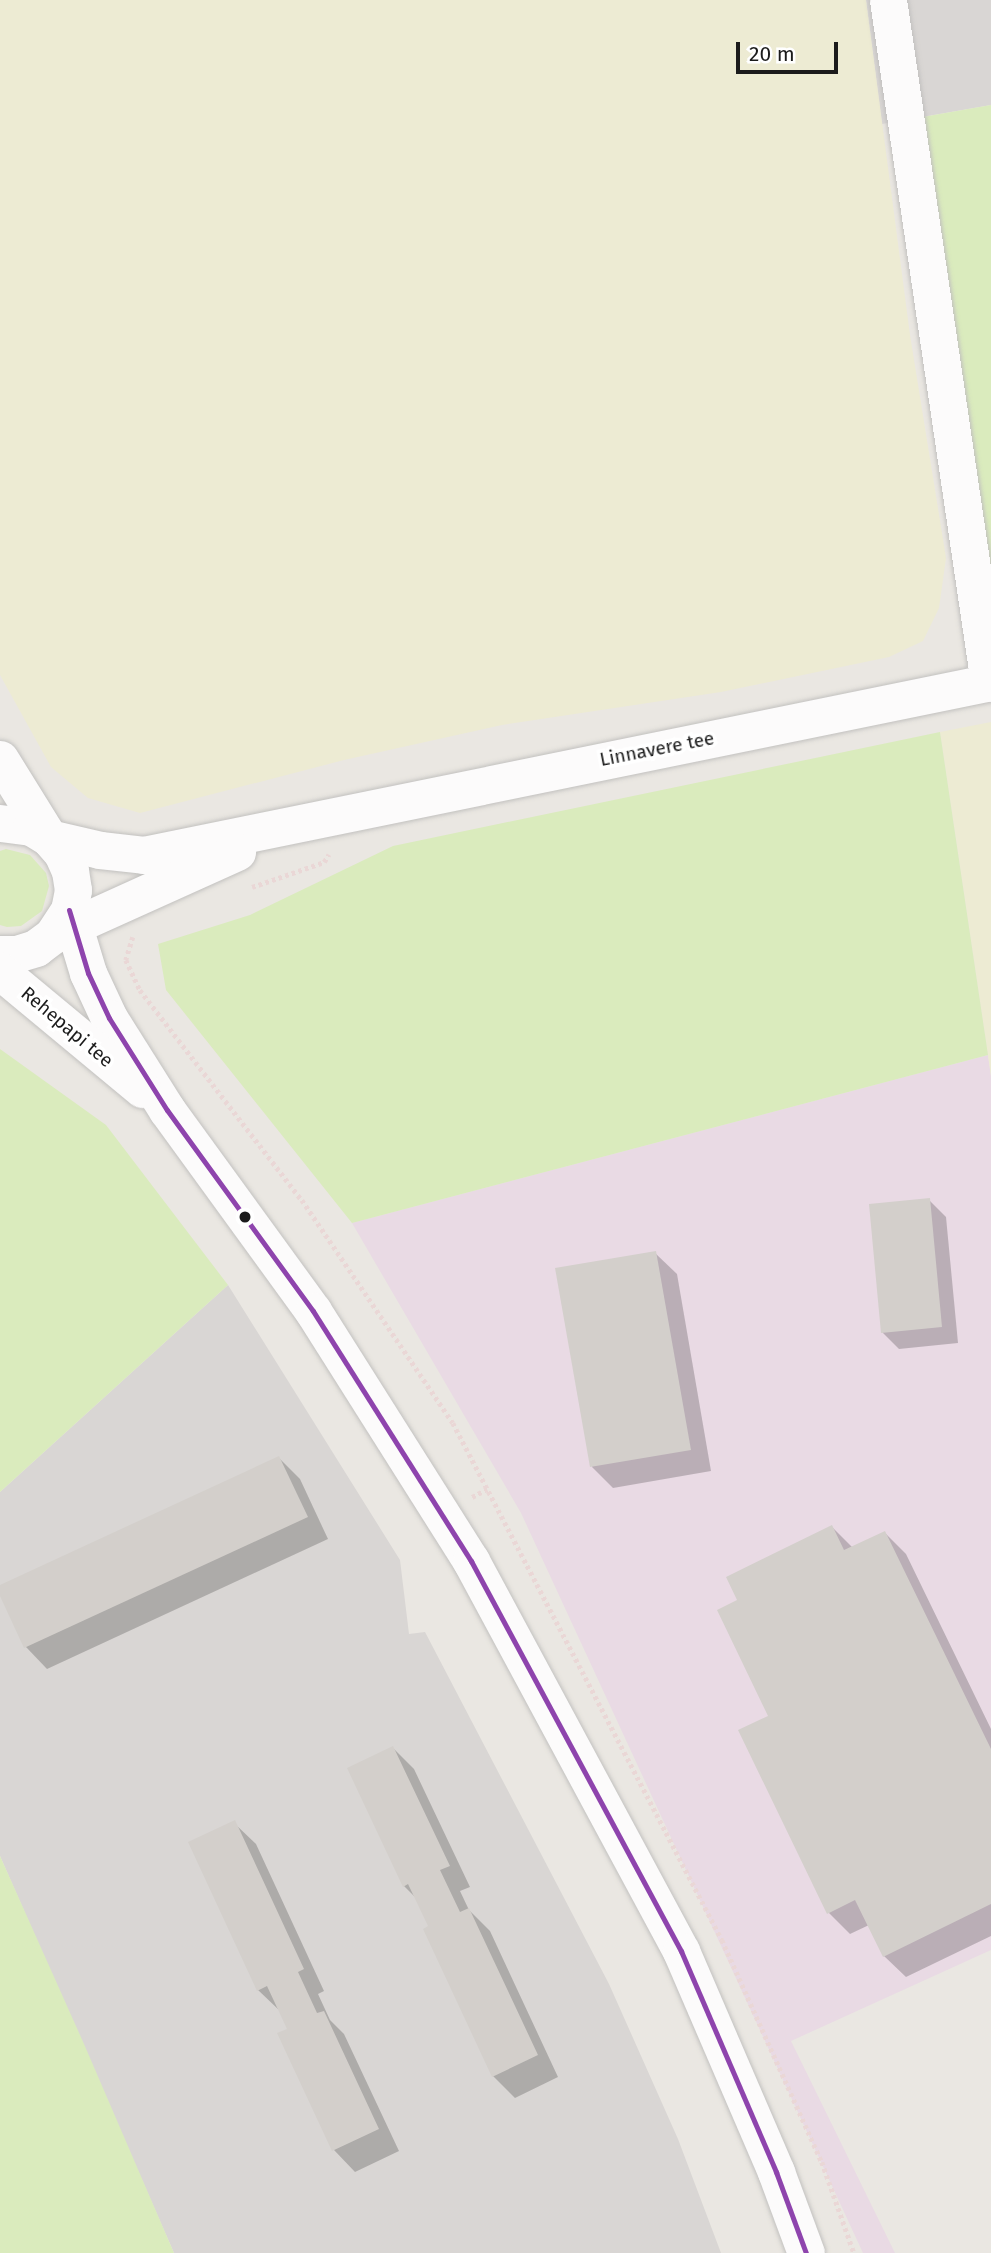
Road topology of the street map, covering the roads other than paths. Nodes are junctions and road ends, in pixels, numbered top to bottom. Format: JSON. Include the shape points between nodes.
{"nodes":[{"id":1,"x":888,"y":0,"type":"edge"},
{"id":2,"x":990,"y":682,"type":"edge"},
{"id":3,"x":0,"y":759,"type":"edge"},
{"id":4,"x":339,"y":814,"type":"junction"},
{"id":5,"x":0,"y":823,"type":"edge"},
{"id":6,"x":49,"y":838,"type":"junction"},
{"id":7,"x":65,"y":924,"type":"junction"},
{"id":8,"x":0,"y":954,"type":"edge"},
{"id":9,"x":0,"y":971,"type":"edge"},
{"id":10,"x":167,"y":1110,"type":"junction"},
{"id":11,"x":806,"y":2253,"type":"edge"}],
"edges":[{"from":1,"to":2,"type":"street"},
{"from":2,"to":4,"type":"street","name":"Linnavere tee"},
{"from":3,"to":6,"type":"street"},
{"from":4,"to":6,"type":"street","name":"Linnavere tee","via":[[144,855]]},
{"from":4,"to":7,"type":"street","name":"Linnavere tee"},
{"from":5,"to":6,"type":"street","name":"Linnavere tee","via":[[31,827]]},
{"from":6,"to":7,"type":"street","via":[[70,871],[73,890]]},
{"from":7,"to":8,"type":"street","name":"Linnavere tee","via":[[36,948]]},
{"from":7,"to":10,"type":"street","name":"Rehepapi tee","via":[[109,1018]]},
{"from":9,"to":10,"type":"street","name":"Rehepapi tee"},
{"from":10,"to":11,"type":"street","name":"Rehepapi tee","via":[[313,1311],[471,1561],[681,1951]]}]}
